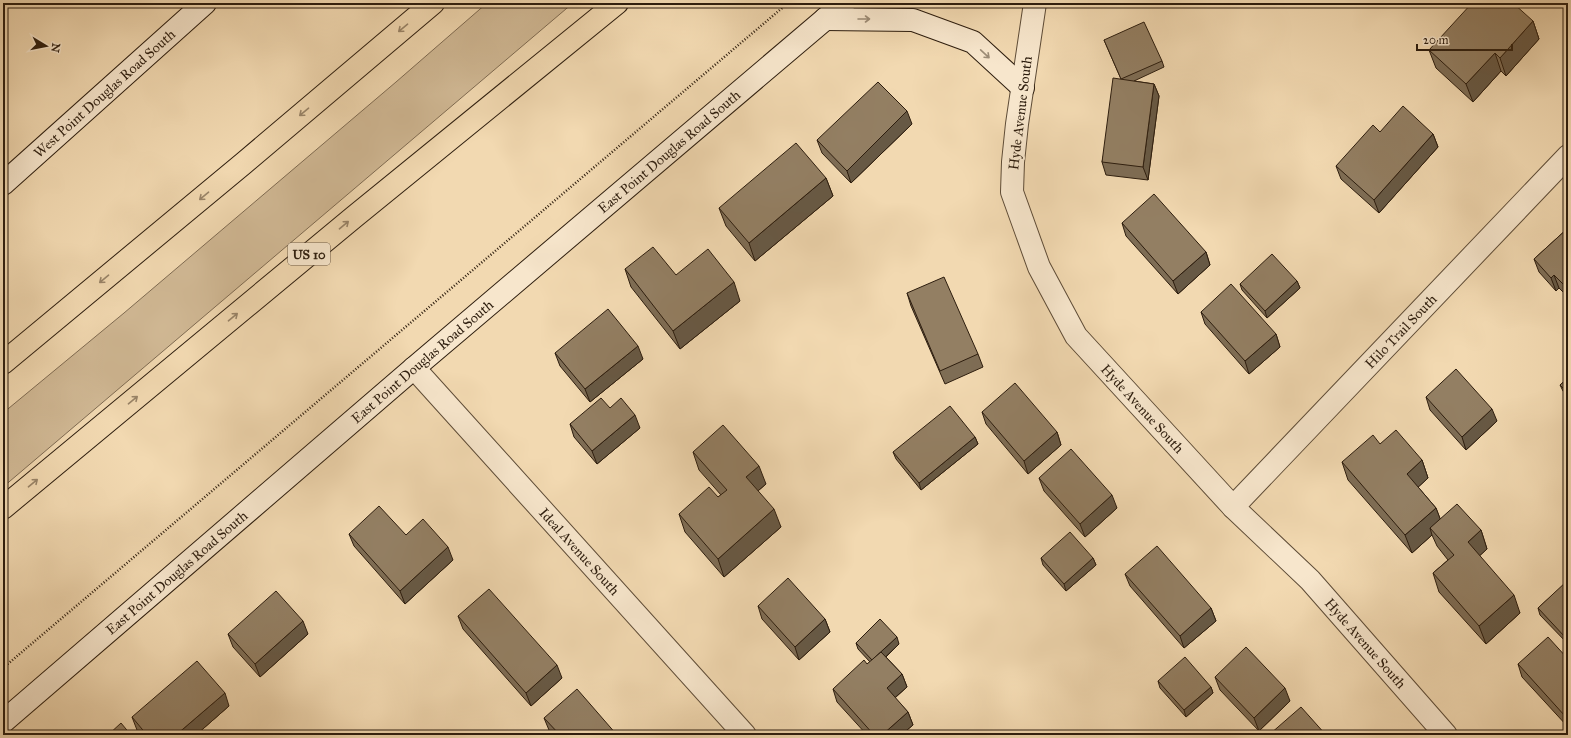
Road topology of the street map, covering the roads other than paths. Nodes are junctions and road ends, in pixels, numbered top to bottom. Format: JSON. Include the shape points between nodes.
{"nodes":[{"id":1,"x":206,"y":3,"type":"edge"},
{"id":2,"x":433,"y":3,"type":"edge"},
{"id":3,"x":617,"y":3,"type":"edge"},
{"id":4,"x":844,"y":3,"type":"edge"},
{"id":5,"x":1035,"y":3,"type":"edge"},
{"id":6,"x":825,"y":19,"type":"junction"},
{"id":7,"x":1023,"y":88,"type":"junction"},
{"id":8,"x":1568,"y":156,"type":"edge"},
{"id":9,"x":3,"y":184,"type":"edge"},
{"id":10,"x":3,"y":363,"type":"edge"},
{"id":11,"x":414,"y":368,"type":"junction"},
{"id":12,"x":1233,"y":507,"type":"junction"},
{"id":13,"x":3,"y":508,"type":"edge"},
{"id":14,"x":3,"y":722,"type":"edge"},
{"id":15,"x":745,"y":735,"type":"edge"},
{"id":16,"x":1446,"y":735,"type":"edge"}],
"edges":[{"from":1,"to":9,"type":"street","name":"West Point Douglas Road South"},
{"from":2,"to":10,"type":"highway","one_way":true},
{"from":13,"to":3,"type":"highway","number":"US 10","one_way":true},
{"from":4,"to":6,"type":"street","name":"East Point Douglas Road South"},
{"from":5,"to":7,"type":"street","name":"Hyde Avenue South"},
{"from":6,"to":7,"type":"street","one_way":true,"via":[[913,20],[973,42]]},
{"from":6,"to":11,"type":"street","name":"East Point Douglas Road South"},
{"from":7,"to":12,"type":"street","name":"Hyde Avenue South","via":[[1012,162],[1012,192],[1039,267],[1076,336]]},
{"from":8,"to":12,"type":"street","name":"Hilo Trail South"},
{"from":11,"to":14,"type":"street","name":"East Point Douglas Road South"},
{"from":11,"to":15,"type":"street","name":"Ideal Avenue South"},
{"from":12,"to":16,"type":"street","name":"Hyde Avenue South","via":[[1310,580]]}]}
